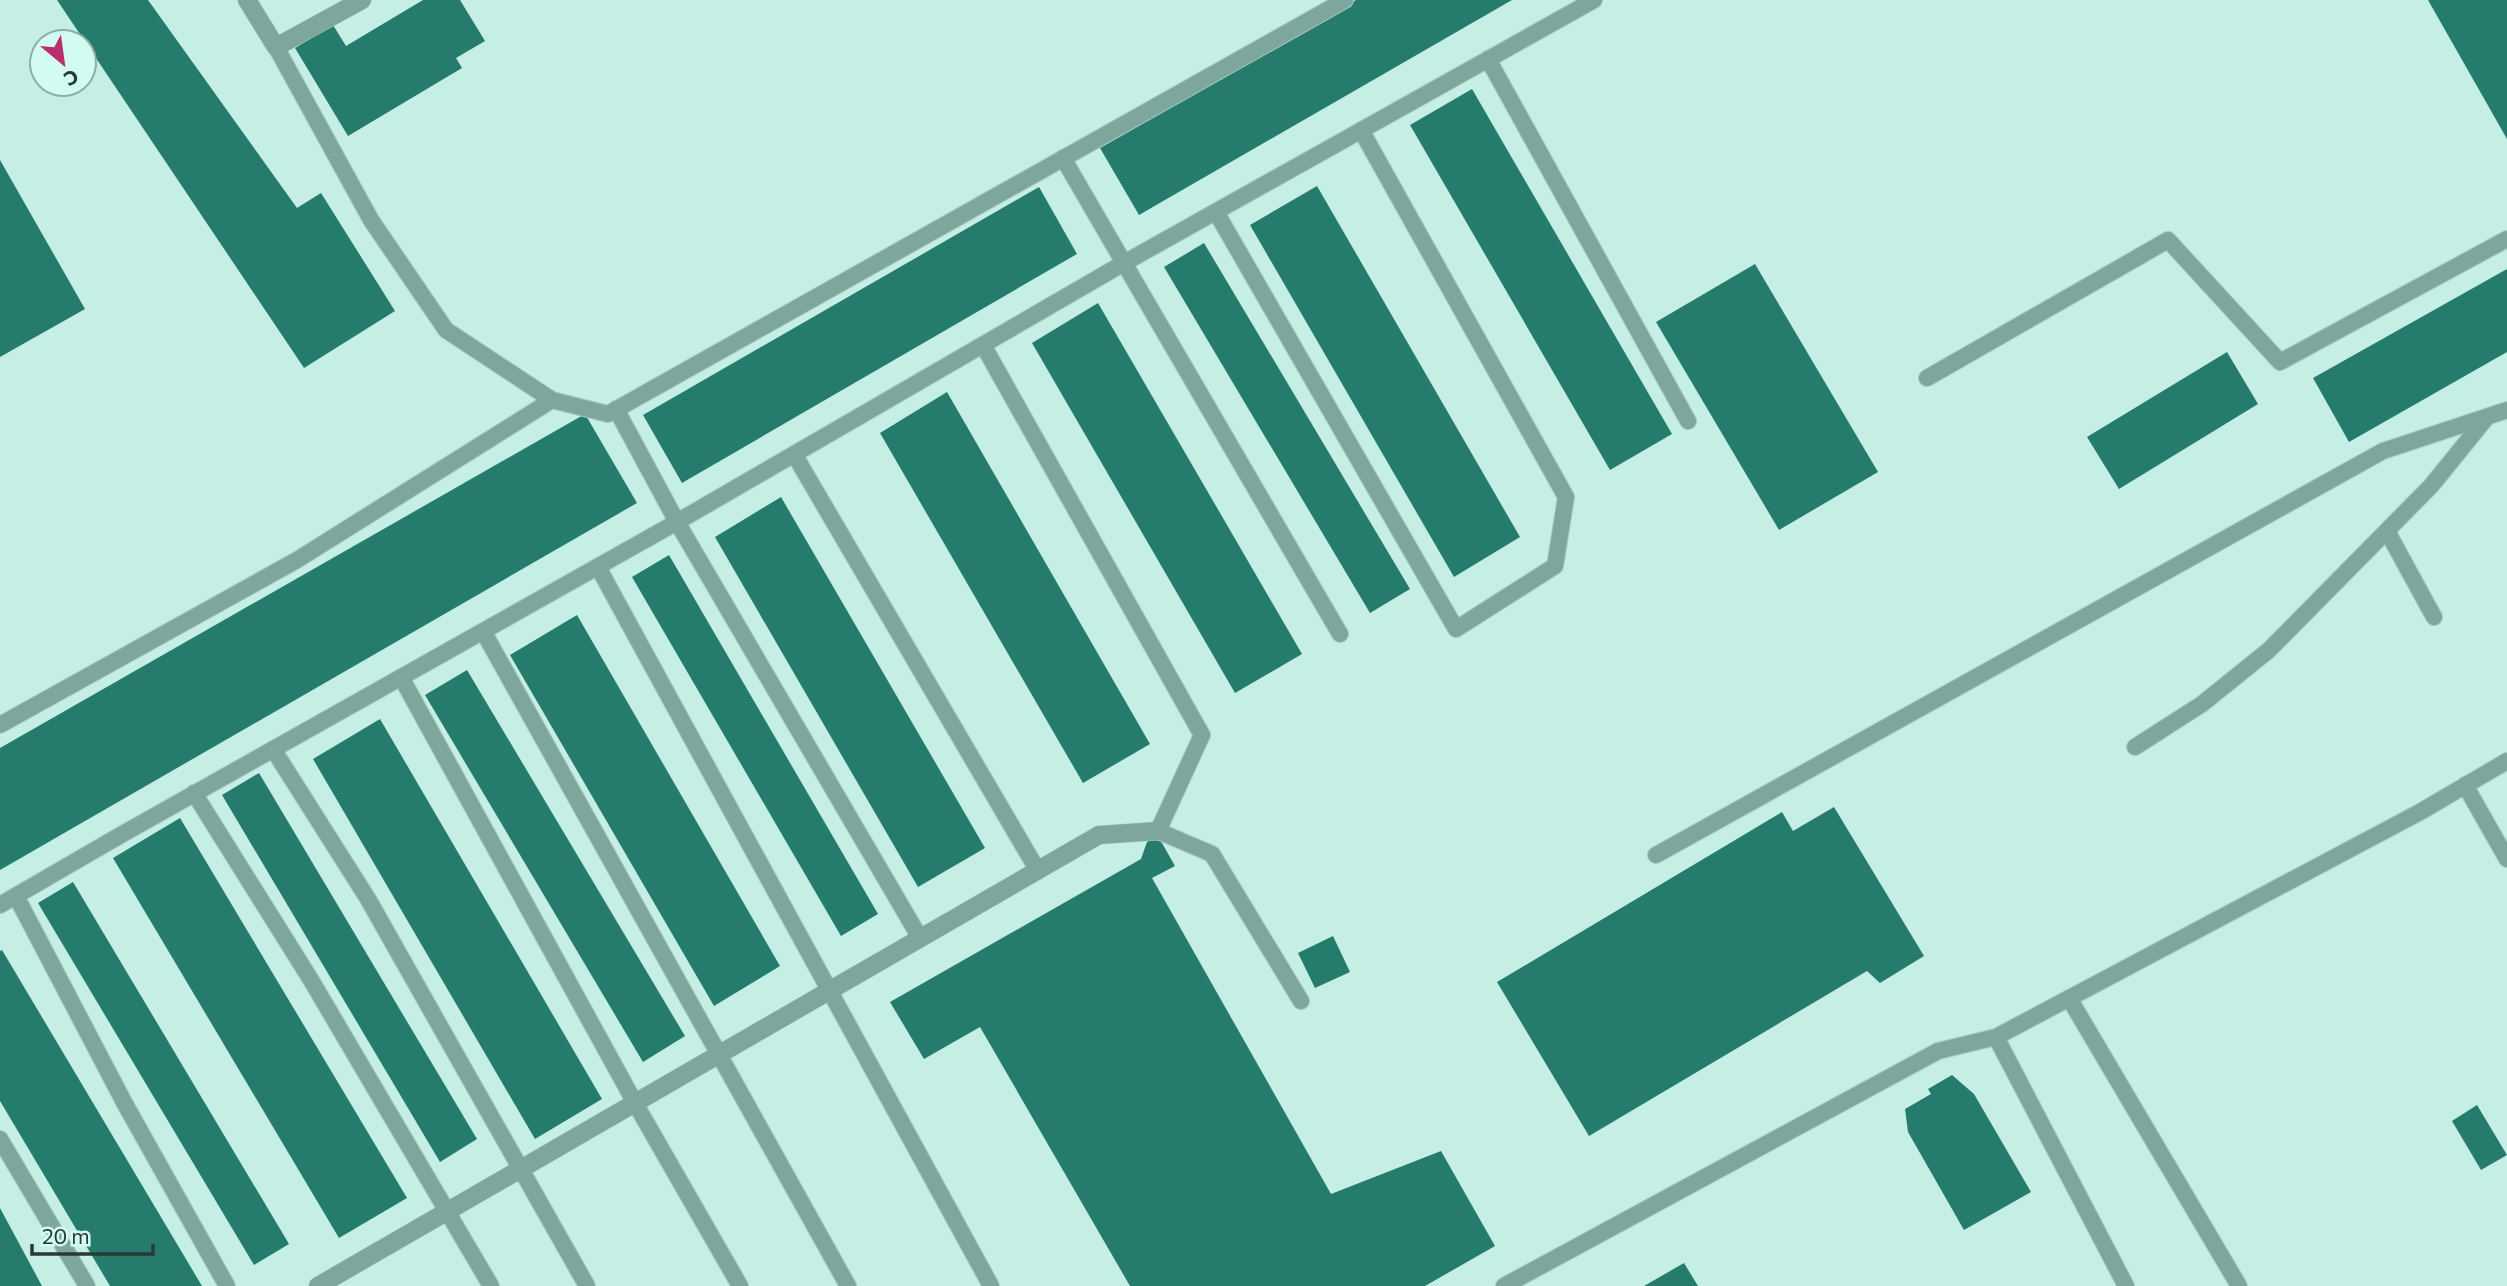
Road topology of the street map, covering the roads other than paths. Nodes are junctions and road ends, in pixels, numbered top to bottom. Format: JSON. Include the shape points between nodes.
{"nodes":[{"id":1,"x":247,"y":0,"type":"edge"},
{"id":2,"x":362,"y":0,"type":"edge"},
{"id":3,"x":1345,"y":0,"type":"edge"},
{"id":4,"x":1594,"y":0,"type":"edge"},
{"id":5,"x":276,"y":47,"type":"junction"},
{"id":6,"x":1488,"y":59,"type":"junction"},
{"id":7,"x":1361,"y":130,"type":"junction"},
{"id":8,"x":1063,"y":158,"type":"junction"},
{"id":9,"x":1216,"y":212,"type":"junction"},
{"id":10,"x":2507,"y":239,"type":"edge"},
{"id":11,"x":1125,"y":263,"type":"junction"},
{"id":12,"x":983,"y":345,"type":"junction"},
{"id":13,"x":1927,"y":378,"type":"dead end"},
{"id":14,"x":552,"y":400,"type":"junction"},
{"id":15,"x":616,"y":409,"type":"junction"},
{"id":16,"x":2507,"y":410,"type":"edge"},
{"id":17,"x":2487,"y":417,"type":"junction"},
{"id":18,"x":1688,"y":421,"type":"dead end"},
{"id":19,"x":794,"y":454,"type":"junction"},
{"id":20,"x":677,"y":523,"type":"junction"},
{"id":21,"x":2387,"y":531,"type":"junction"},
{"id":22,"x":598,"y":567,"type":"junction"},
{"id":23,"x":2434,"y":617,"type":"dead end"},
{"id":24,"x":483,"y":631,"type":"junction"},
{"id":25,"x":1340,"y":634,"type":"dead end"},
{"id":26,"x":401,"y":677,"type":"junction"},
{"id":27,"x":0,"y":725,"type":"edge"},
{"id":28,"x":2134,"y":747,"type":"dead end"},
{"id":29,"x":272,"y":749,"type":"junction"},
{"id":30,"x":2507,"y":761,"type":"edge"},
{"id":31,"x":2465,"y":785,"type":"junction"},
{"id":32,"x":194,"y":793,"type":"junction"},
{"id":33,"x":1158,"y":831,"type":"junction"},
{"id":34,"x":1656,"y":855,"type":"dead end"},
{"id":35,"x":2507,"y":859,"type":"edge"},
{"id":36,"x":1038,"y":871,"type":"junction"},
{"id":37,"x":16,"y":896,"type":"junction"},
{"id":38,"x":0,"y":905,"type":"edge"},
{"id":39,"x":920,"y":938,"type":"junction"},
{"id":40,"x":829,"y":991,"type":"junction"},
{"id":41,"x":2069,"y":998,"type":"junction"},
{"id":42,"x":1300,"y":1001,"type":"dead end"},
{"id":43,"x":1996,"y":1037,"type":"junction"},
{"id":44,"x":720,"y":1054,"type":"junction"},
{"id":45,"x":635,"y":1103,"type":"junction"},
{"id":46,"x":0,"y":1139,"type":"edge"},
{"id":47,"x":519,"y":1170,"type":"junction"},
{"id":48,"x":447,"y":1211,"type":"junction"},
{"id":49,"x":87,"y":1286,"type":"edge"},
{"id":50,"x":227,"y":1286,"type":"edge"},
{"id":51,"x":318,"y":1286,"type":"edge"},
{"id":52,"x":491,"y":1286,"type":"edge"},
{"id":53,"x":587,"y":1286,"type":"edge"},
{"id":54,"x":740,"y":1286,"type":"edge"},
{"id":55,"x":848,"y":1286,"type":"edge"},
{"id":56,"x":991,"y":1286,"type":"edge"},
{"id":57,"x":1504,"y":1286,"type":"edge"},
{"id":58,"x":2126,"y":1286,"type":"edge"},
{"id":59,"x":2239,"y":1286,"type":"edge"}],
"edges":[{"from":1,"to":5,"type":"street"},
{"from":2,"to":5,"type":"street"},
{"from":3,"to":8,"type":"lane"},
{"from":4,"to":6,"type":"lane"},
{"from":5,"to":14,"type":"lane","via":[[371,219],[446,330]]},
{"from":6,"to":7,"type":"lane"},
{"from":6,"to":18,"type":"lane"},
{"from":7,"to":9,"type":"lane"},
{"from":7,"to":9,"type":"lane","via":[[1566,497],[1555,566],[1456,629]]},
{"from":8,"to":11,"type":"lane"},
{"from":8,"to":15,"type":"lane"},
{"from":9,"to":11,"type":"lane"},
{"from":10,"to":13,"type":"lane","via":[[2280,362],[2168,240]]},
{"from":11,"to":12,"type":"lane"},
{"from":11,"to":25,"type":"lane"},
{"from":12,"to":19,"type":"lane"},
{"from":12,"to":33,"type":"lane","via":[[1202,735]]},
{"from":14,"to":15,"type":"lane","via":[[608,414]]},
{"from":14,"to":27,"type":"lane","via":[[297,560]]},
{"from":15,"to":20,"type":"lane"},
{"from":16,"to":17,"type":"lane"},
{"from":17,"to":21,"type":"lane"},
{"from":17,"to":34,"type":"lane","via":[[2383,451]]},
{"from":19,"to":20,"type":"lane"},
{"from":19,"to":36,"type":"lane"},
{"from":20,"to":22,"type":"lane"},
{"from":20,"to":39,"type":"lane"},
{"from":21,"to":23,"type":"lane"},
{"from":21,"to":28,"type":"lane","via":[[2269,650],[2202,704]]},
{"from":22,"to":24,"type":"lane"},
{"from":22,"to":40,"type":"lane"},
{"from":24,"to":26,"type":"lane"},
{"from":24,"to":44,"type":"lane"},
{"from":26,"to":29,"type":"lane"},
{"from":26,"to":45,"type":"lane"},
{"from":29,"to":32,"type":"lane"},
{"from":29,"to":47,"type":"lane","via":[[368,899]]},
{"from":30,"to":31,"type":"lane"},
{"from":31,"to":35,"type":"lane"},
{"from":31,"to":41,"type":"lane"},
{"from":32,"to":37,"type":"lane"},
{"from":32,"to":48,"type":"lane"},
{"from":33,"to":36,"type":"street","via":[[1099,835]]},
{"from":33,"to":42,"type":"lane","via":[[1212,854]]},
{"from":36,"to":39,"type":"street"},
{"from":37,"to":38,"type":"lane"},
{"from":37,"to":50,"type":"lane"},
{"from":39,"to":40,"type":"street"},
{"from":40,"to":44,"type":"street"},
{"from":40,"to":56,"type":"lane"},
{"from":41,"to":43,"type":"lane"},
{"from":41,"to":59,"type":"lane"},
{"from":43,"to":57,"type":"lane","via":[[1938,1051]]},
{"from":43,"to":58,"type":"lane"},
{"from":44,"to":45,"type":"street"},
{"from":44,"to":55,"type":"lane"},
{"from":45,"to":47,"type":"street"},
{"from":45,"to":54,"type":"lane"},
{"from":46,"to":49,"type":"lane"},
{"from":47,"to":48,"type":"street"},
{"from":47,"to":53,"type":"lane"},
{"from":48,"to":51,"type":"street"},
{"from":48,"to":52,"type":"lane"}]}
